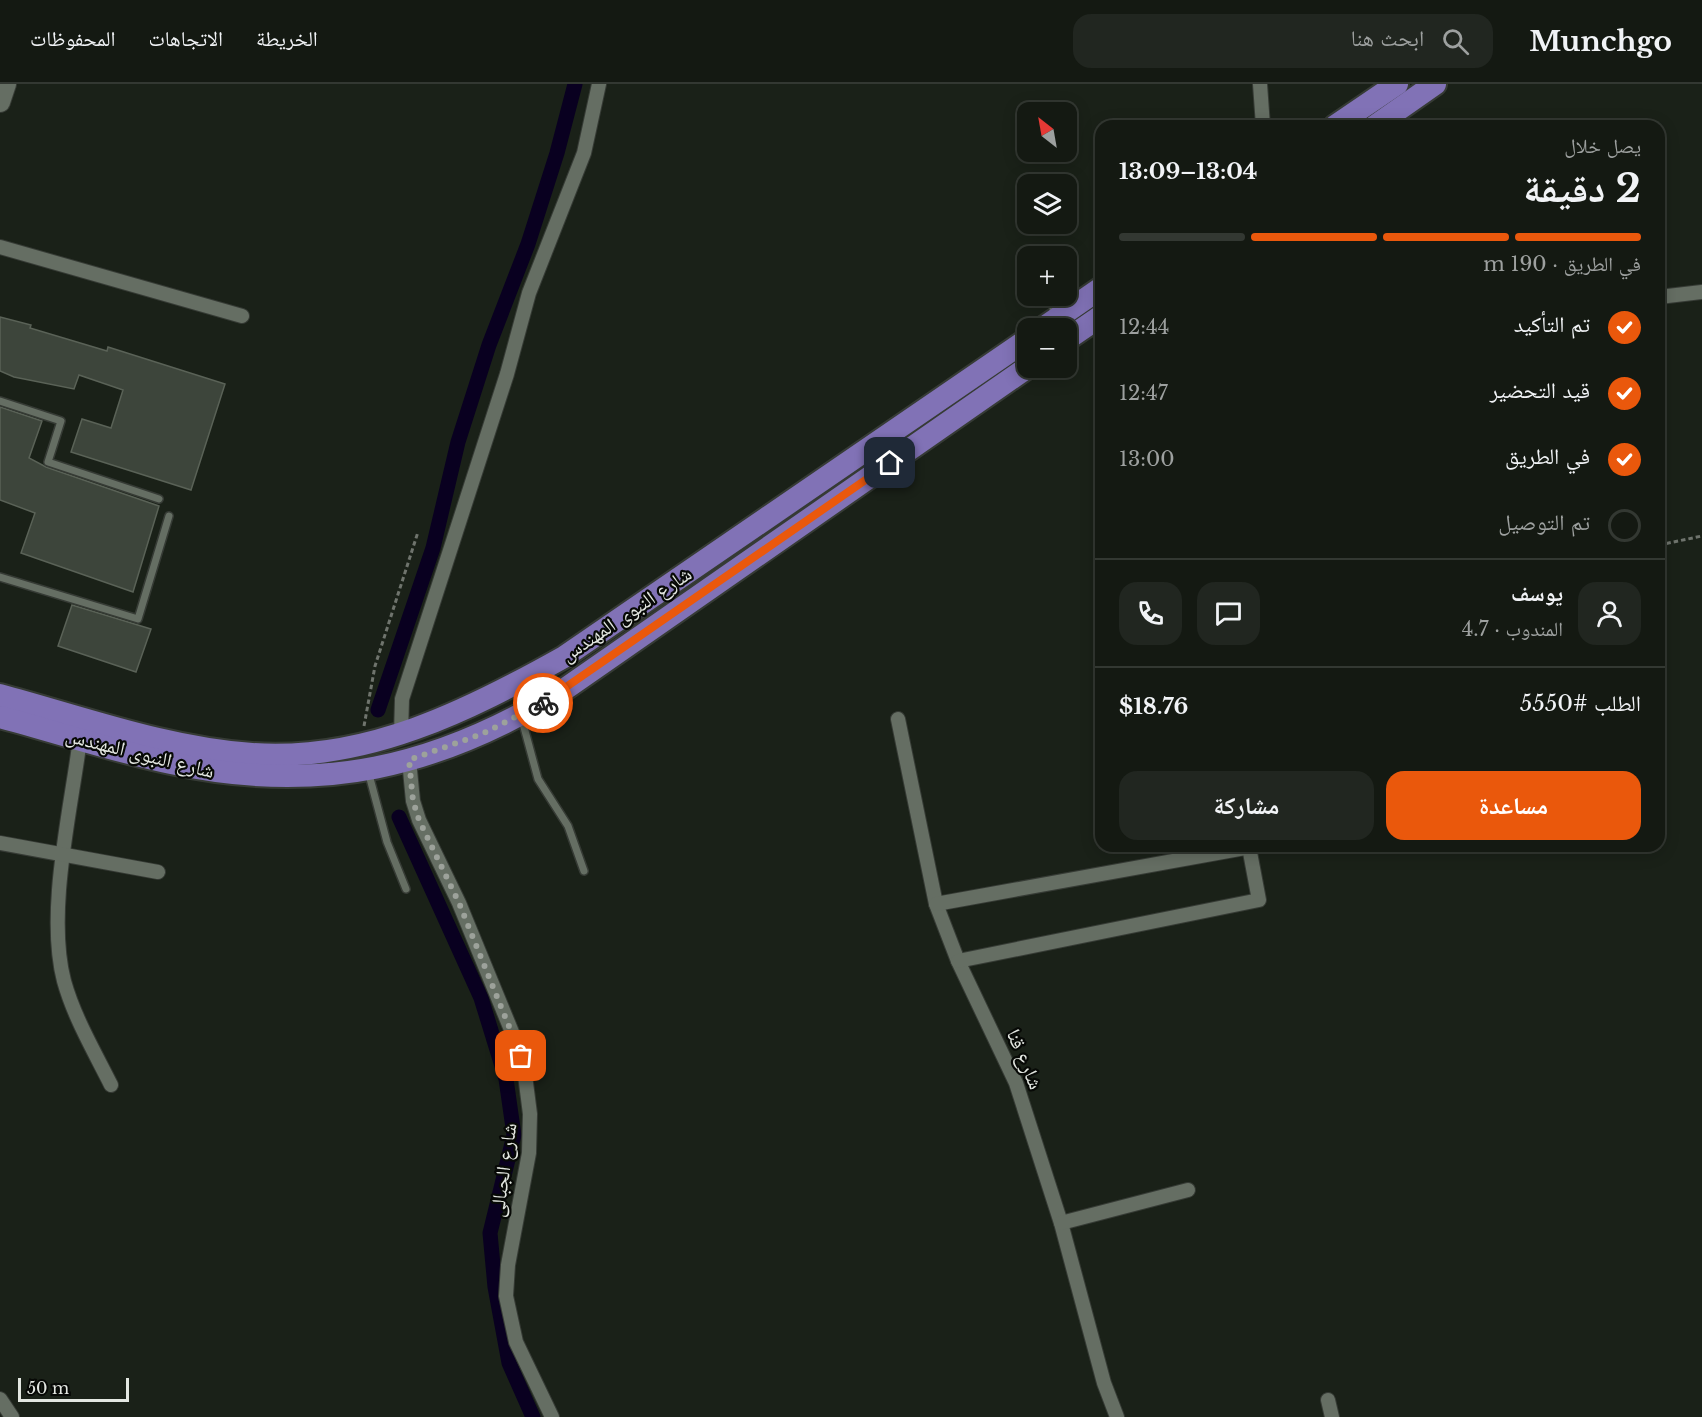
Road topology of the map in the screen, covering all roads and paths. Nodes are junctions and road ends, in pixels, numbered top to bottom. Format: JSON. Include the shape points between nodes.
{"nodes":[{"id":1,"x":6,"y":84,"type":"edge"},
{"id":2,"x":599,"y":84,"type":"edge"},
{"id":3,"x":1260,"y":84,"type":"edge"},
{"id":4,"x":1396,"y":84,"type":"edge"},
{"id":5,"x":1435,"y":84,"type":"edge"},
{"id":6,"x":0,"y":102,"type":"edge"},
{"id":7,"x":1263,"y":120,"type":"edge"},
{"id":8,"x":1344,"y":120,"type":"edge"},
{"id":9,"x":1384,"y":120,"type":"edge"},
{"id":10,"x":0,"y":247,"type":"edge"},
{"id":11,"x":1095,"y":292,"type":"edge"},
{"id":12,"x":1702,"y":292,"type":"edge"},
{"id":13,"x":1665,"y":296,"type":"edge"},
{"id":14,"x":242,"y":316,"type":"dead end"},
{"id":15,"x":1058,"y":318,"type":"edge"},
{"id":16,"x":1095,"y":320,"type":"edge"},
{"id":17,"x":1077,"y":332,"type":"edge"},
{"id":18,"x":1017,"y":347,"type":"edge"},
{"id":19,"x":1017,"y":375,"type":"edge"},
{"id":20,"x":0,"y":401,"type":"edge"},
{"id":21,"x":159,"y":499,"type":"dead end"},
{"id":22,"x":168,"y":516,"type":"dead end"},
{"id":23,"x":418,"y":532,"type":"dead end"},
{"id":24,"x":1702,"y":536,"type":"edge"},
{"id":25,"x":1665,"y":543,"type":"edge"},
{"id":26,"x":718,"y":552,"type":"junction"},
{"id":27,"x":733,"y":573,"type":"junction"},
{"id":28,"x":684,"y":576,"type":"junction"},
{"id":29,"x":0,"y":577,"type":"edge"},
{"id":30,"x":699,"y":597,"type":"junction"},
{"id":31,"x":0,"y":695,"type":"edge"},
{"id":32,"x":521,"y":716,"type":"junction"},
{"id":33,"x":0,"y":717,"type":"edge"},
{"id":34,"x":898,"y":718,"type":"dead end"},
{"id":35,"x":401,"y":734,"type":"junction"},
{"id":36,"x":80,"y":739,"type":"junction"},
{"id":37,"x":362,"y":745,"type":"junction"},
{"id":38,"x":409,"y":760,"type":"junction"},
{"id":39,"x":367,"y":770,"type":"junction"},
{"id":40,"x":0,"y":843,"type":"edge"},
{"id":41,"x":1224,"y":852,"type":"edge"},
{"id":42,"x":1253,"y":852,"type":"edge"},
{"id":43,"x":65,"y":855,"type":"junction"},
{"id":44,"x":584,"y":871,"type":"dead end"},
{"id":45,"x":158,"y":872,"type":"dead end"},
{"id":46,"x":406,"y":888,"type":"dead end"},
{"id":47,"x":936,"y":903,"type":"junction"},
{"id":48,"x":958,"y":961,"type":"junction"},
{"id":49,"x":111,"y":1085,"type":"dead end"},
{"id":50,"x":1188,"y":1190,"type":"dead end"},
{"id":51,"x":1060,"y":1223,"type":"junction"},
{"id":52,"x":0,"y":1399,"type":"edge"},
{"id":53,"x":1328,"y":1400,"type":"dead end"},
{"id":54,"x":12,"y":1417,"type":"edge"},
{"id":55,"x":552,"y":1417,"type":"edge"},
{"id":56,"x":1117,"y":1417,"type":"edge"},
{"id":57,"x":1332,"y":1417,"type":"edge"}],
"edges":[{"from":1,"to":6,"type":"main road"},
{"from":2,"to":35,"type":"street","via":[[584,153],[529,293],[507,374],[402,699]]},
{"from":3,"to":7,"type":"street"},
{"from":4,"to":8,"type":"main road"},
{"from":5,"to":9,"type":"main road"},
{"from":10,"to":14,"type":"street"},
{"from":11,"to":15,"type":"main road"},
{"from":12,"to":13,"type":"street"},
{"from":16,"to":17,"type":"main road"},
{"from":18,"to":26,"type":"main road","name":"شارع النبوى المهندس"},
{"from":19,"to":27,"type":"main road","name":"شارع النبوى المهندس"},
{"from":20,"to":21,"type":"lane","via":[[61,421],[48,462]]},
{"from":22,"to":29,"type":"lane","via":[[138,619]]},
{"from":23,"to":37,"type":"path","via":[[375,666]]},
{"from":24,"to":25,"type":"path"},
{"from":26,"to":27,"type":"main road","via":[[723,565]]},
{"from":26,"to":28,"type":"main road","name":"شارع النبوى المهندس"},
{"from":27,"to":30,"type":"main road","name":"شارع النبوى المهندس"},
{"from":28,"to":30,"type":"main road","via":[[695,584]]},
{"from":28,"to":35,"type":"main road","name":"شارع النبوى المهندس","via":[[564,657],[495,696]]},
{"from":30,"to":32,"type":"main road","name":"شارع النبوى المهندس"},
{"from":31,"to":37,"type":"main road","name":"شارع النبوى المهندس","via":[[170,741],[229,751],[294,754]]},
{"from":32,"to":38,"type":"main road","name":"شارع النبوى المهندس"},
{"from":32,"to":44,"type":"lane","via":[[538,779],[568,826]]},
{"from":33,"to":36,"type":"main road","name":"شارع النبوى المهندس"},
{"from":34,"to":47,"type":"street","name":"شارع قنا"},
{"from":35,"to":37,"type":"main road","name":"شارع النبوى المهندس"},
{"from":36,"to":39,"type":"main road","name":"شارع النبوى المهندس","via":[[170,763],[227,773],[302,778]]},
{"from":36,"to":43,"type":"street"},
{"from":38,"to":39,"type":"main road","name":"شارع النبوى المهندس"},
{"from":38,"to":55,"type":"street","name":"شارع الجبالى","via":[[416,811],[459,903],[514,1037],[525,1075],[529,1153],[507,1265],[506,1296],[516,1342]]},
{"from":39,"to":46,"type":"lane","via":[[387,842]]},
{"from":40,"to":43,"type":"street"},
{"from":41,"to":47,"type":"street"},
{"from":42,"to":48,"type":"street","via":[[1259,900]]},
{"from":43,"to":45,"type":"street"},
{"from":43,"to":49,"type":"street","via":[[58,921],[63,978],[74,1010]]},
{"from":47,"to":48,"type":"street","name":"شارع قنا"},
{"from":48,"to":51,"type":"street","name":"شارع قنا","via":[[1013,1074]]},
{"from":50,"to":51,"type":"street"},
{"from":51,"to":56,"type":"street","name":"شارع قنا"},
{"from":52,"to":54,"type":"street"},
{"from":53,"to":57,"type":"street"}]}
